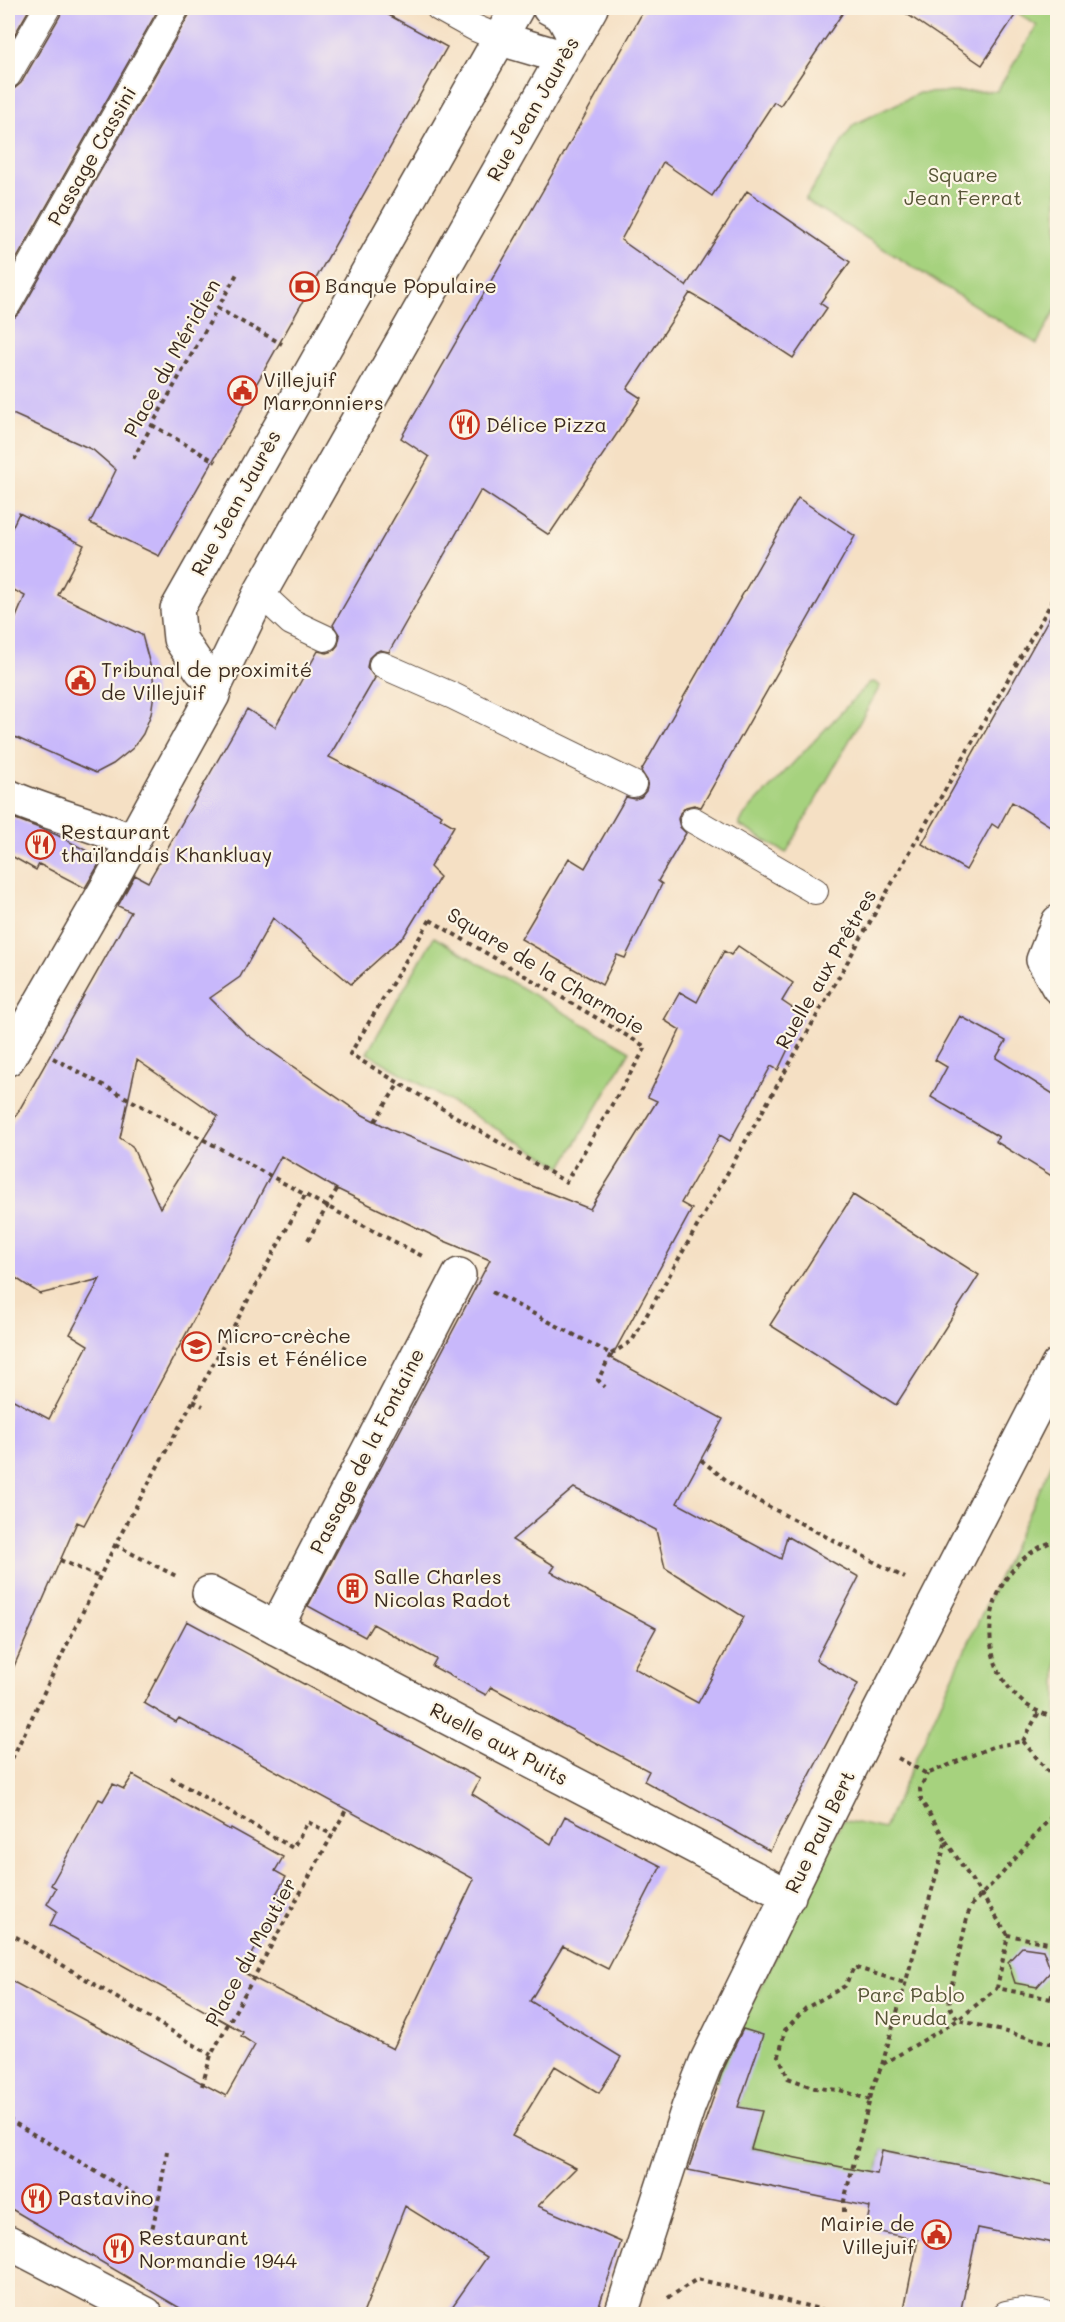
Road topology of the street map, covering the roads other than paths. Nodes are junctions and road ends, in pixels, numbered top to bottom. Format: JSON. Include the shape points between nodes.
{"nodes":[{"id":1,"x":47,"y":8,"type":"edge"},
{"id":2,"x":176,"y":8,"type":"edge"},
{"id":3,"x":439,"y":8,"type":"edge"},
{"id":4,"x":517,"y":8,"type":"edge"},
{"id":5,"x":549,"y":8,"type":"edge"},
{"id":6,"x":591,"y":8,"type":"edge"},
{"id":7,"x":501,"y":39,"type":"junction"},
{"id":8,"x":568,"y":47,"type":"junction"},
{"id":9,"x":8,"y":75,"type":"edge"},
{"id":10,"x":8,"y":304,"type":"edge"},
{"id":11,"x":260,"y":593,"type":"junction"},
{"id":12,"x":325,"y":638,"type":"dead end"},
{"id":13,"x":382,"y":665,"type":"dead end"},
{"id":14,"x":216,"y":684,"type":"junction"},
{"id":15,"x":633,"y":784,"type":"dead end"},
{"id":16,"x":8,"y":796,"type":"edge"},
{"id":17,"x":693,"y":820,"type":"dead end"},
{"id":18,"x":132,"y":841,"type":"junction"},
{"id":19,"x":815,"y":891,"type":"dead end"},
{"id":20,"x":1058,"y":922,"type":"edge"},
{"id":21,"x":1058,"y":987,"type":"edge"},
{"id":22,"x":13,"y":1049,"type":"edge"},
{"id":23,"x":459,"y":1275,"type":"dead end"},
{"id":24,"x":1056,"y":1374,"type":"edge"},
{"id":25,"x":209,"y":1593,"type":"road end"},
{"id":26,"x":276,"y":1628,"type":"junction"},
{"id":27,"x":789,"y":1896,"type":"junction"},
{"id":28,"x":8,"y":2242,"type":"edge"},
{"id":29,"x":146,"y":2314,"type":"edge"},
{"id":30,"x":621,"y":2314,"type":"edge"},
{"id":31,"x":1006,"y":2314,"type":"edge"},
{"id":32,"x":1043,"y":2314,"type":"edge"}],
"edges":[{"from":1,"to":9,"type":"lane"},
{"from":2,"to":10,"type":"lane","name":"Passage Cassini"},
{"from":3,"to":7,"type":"lane"},
{"from":4,"to":7,"type":"street","name":"Rue Jean Jaurès"},
{"from":5,"to":8,"type":"street","via":[[562,15]]},
{"from":6,"to":8,"type":"street","name":"Rue Jean Jaurès"},
{"from":7,"to":8,"type":"street"},
{"from":7,"to":14,"type":"street","name":"Rue Jean Jaurès","via":[[177,609],[180,639]]},
{"from":8,"to":11,"type":"street","name":"Rue Jean Jaurès"},
{"from":11,"to":12,"type":"lane","via":[[291,622]]},
{"from":11,"to":14,"type":"street","name":"Rue Jean Jaurès"},
{"from":13,"to":15,"type":"lane"},
{"from":14,"to":18,"type":"street","name":"Rue Jean Jaurès"},
{"from":16,"to":18,"type":"street"},
{"from":17,"to":19,"type":"lane"},
{"from":18,"to":22,"type":"street","name":"Rue Jean Jaurès"},
{"from":20,"to":21,"type":"street","via":[[1043,960]]},
{"from":23,"to":26,"type":"street","name":"Passage de la Fontaine"},
{"from":24,"to":27,"type":"street","name":"Rue Paul Bert","via":[[864,1741]]},
{"from":25,"to":26,"type":"street","name":"Ruelle aux Puits"},
{"from":26,"to":27,"type":"street","name":"Ruelle aux Puits"},
{"from":27,"to":30,"type":"street","name":"Rue Paul Bert","via":[[706,2061]]},
{"from":28,"to":29,"type":"street"},
{"from":31,"to":32,"type":"lane"}]}
